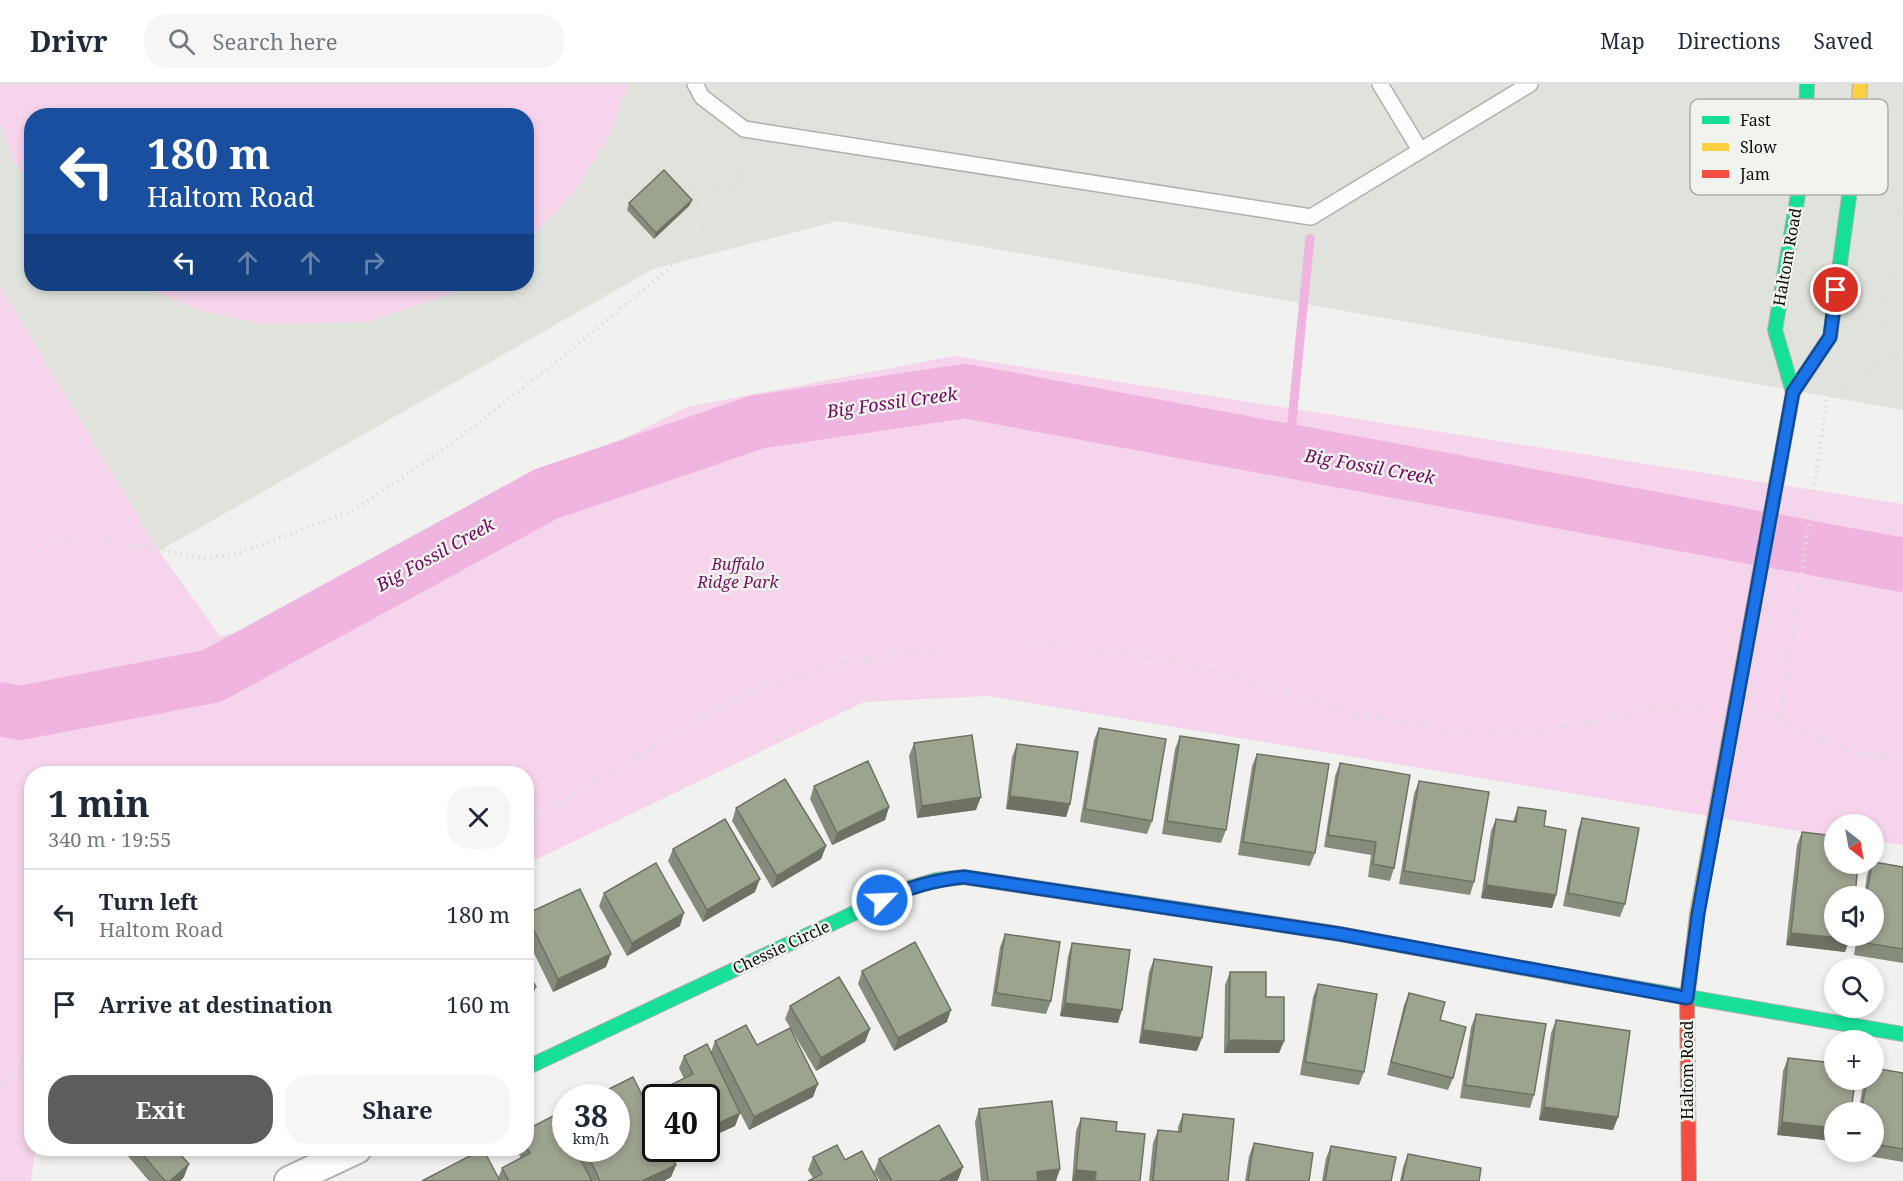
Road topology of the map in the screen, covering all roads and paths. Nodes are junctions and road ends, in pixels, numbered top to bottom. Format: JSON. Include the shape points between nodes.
{"nodes":[{"id":1,"x":695,"y":84,"type":"edge"},
{"id":2,"x":1380,"y":84,"type":"edge"},
{"id":3,"x":1530,"y":84,"type":"edge"},
{"id":4,"x":1807,"y":84,"type":"edge"},
{"id":5,"x":1860,"y":84,"type":"edge"},
{"id":6,"x":1807,"y":99,"type":"edge"},
{"id":7,"x":1859,"y":99,"type":"edge"},
{"id":8,"x":744,"y":129,"type":"junction"},
{"id":9,"x":1420,"y":150,"type":"junction"},
{"id":10,"x":691,"y":190,"type":"junction"},
{"id":11,"x":684,"y":195,"type":"edge"},
{"id":12,"x":1798,"y":195,"type":"edge"},
{"id":13,"x":1850,"y":195,"type":"edge"},
{"id":14,"x":1903,"y":197,"type":"edge"},
{"id":15,"x":1903,"y":351,"type":"edge"},
{"id":16,"x":1893,"y":356,"type":"junction"},
{"id":17,"x":1793,"y":392,"type":"junction"},
{"id":18,"x":46,"y":545,"type":"dead end"},
{"id":19,"x":1735,"y":710,"type":"junction"},
{"id":20,"x":1781,"y":716,"type":"junction"},
{"id":21,"x":1903,"y":761,"type":"edge"},
{"id":22,"x":534,"y":818,"type":"edge"},
{"id":23,"x":1687,"y":998,"type":"junction"},
{"id":24,"x":1903,"y":1034,"type":"edge"},
{"id":25,"x":24,"y":1060,"type":"edge"},
{"id":26,"x":534,"y":1064,"type":"edge"},
{"id":27,"x":0,"y":1091,"type":"edge"},
{"id":28,"x":342,"y":1156,"type":"edge"},
{"id":29,"x":290,"y":1181,"type":"edge"},
{"id":30,"x":1689,"y":1181,"type":"edge"}],
"edges":[{"from":1,"to":8,"type":"lane","via":[[702,97]]},
{"from":2,"to":9,"type":"lane"},
{"from":3,"to":9,"type":"lane"},
{"from":4,"to":6,"type":"main road","name":"Haltom Road"},
{"from":5,"to":7,"type":"main road","name":"Haltom Road"},
{"from":8,"to":9,"type":"lane","via":[[1311,217]]},
{"from":8,"to":10,"type":"path","via":[[739,182],[731,191],[703,187]]},
{"from":10,"to":11,"type":"path"},
{"from":10,"to":18,"type":"path","via":[[703,223],[694,247],[450,445],[354,510],[237,554],[201,558],[125,546],[94,536]]},
{"from":12,"to":17,"type":"main road","name":"Haltom Road","via":[[1775,330]]},
{"from":13,"to":17,"type":"main road","name":"Haltom Road","via":[[1830,337]]},
{"from":14,"to":16,"type":"path","via":[[1882,323]]},
{"from":15,"to":16,"type":"path"},
{"from":16,"to":20,"type":"path","via":[[1827,399]]},
{"from":17,"to":19,"type":"main road","name":"Haltom Road"},
{"from":19,"to":20,"type":"path"},
{"from":19,"to":22,"type":"path","via":[[1650,707],[1598,722],[1522,733],[1457,732],[1361,715],[1162,658],[1056,645],[921,650],[840,664],[763,686],[685,727]]},
{"from":19,"to":23,"type":"main road","name":"Haltom Road"},
{"from":20,"to":21,"type":"path","via":[[1783,721],[1851,751]]},
{"from":23,"to":24,"type":"main road","name":"Chessie Circle"},
{"from":23,"to":26,"type":"main road","name":"Chessie Circle","via":[[1340,934],[964,877],[903,890]]},
{"from":23,"to":30,"type":"main road","name":"Haltom Road"},
{"from":25,"to":27,"type":"path"},
{"from":28,"to":29,"type":"street"}]}
